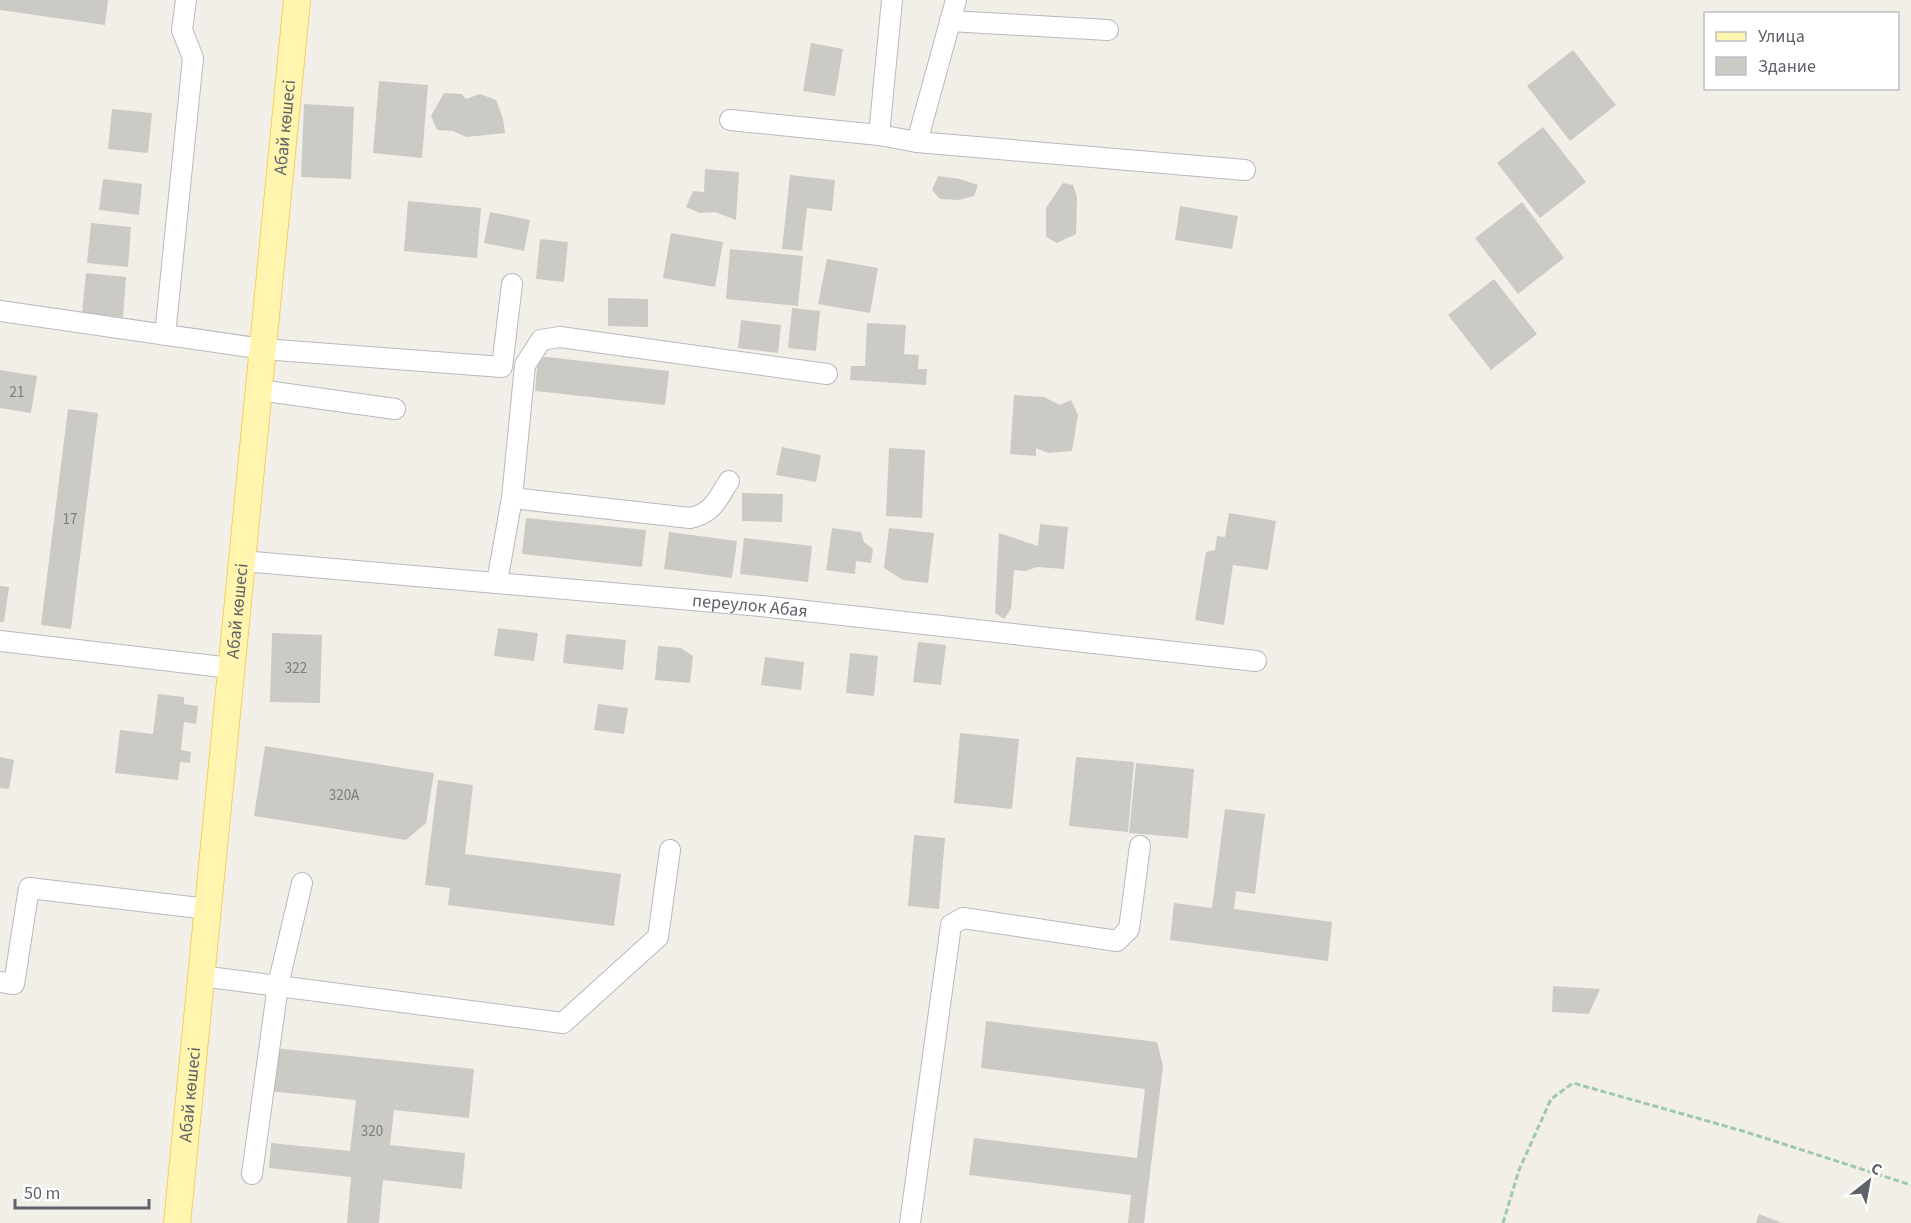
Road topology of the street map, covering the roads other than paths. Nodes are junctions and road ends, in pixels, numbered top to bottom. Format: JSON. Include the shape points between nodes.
{"nodes":[{"id":1,"x":186,"y":0,"type":"edge"},
{"id":2,"x":297,"y":0,"type":"edge"},
{"id":3,"x":892,"y":0,"type":"edge"},
{"id":4,"x":956,"y":0,"type":"edge"},
{"id":5,"x":950,"y":21,"type":"junction"},
{"id":6,"x":1108,"y":30,"type":"dead end"},
{"id":7,"x":730,"y":120,"type":"dead end"},
{"id":8,"x":879,"y":135,"type":"junction"},
{"id":9,"x":917,"y":142,"type":"junction"},
{"id":10,"x":1245,"y":170,"type":"dead end"},
{"id":11,"x":512,"y":284,"type":"dead end"},
{"id":12,"x":0,"y":311,"type":"edge"},
{"id":13,"x":165,"y":335,"type":"junction"},
{"id":14,"x":263,"y":349,"type":"junction"},
{"id":15,"x":827,"y":374,"type":"dead end"},
{"id":16,"x":259,"y":390,"type":"junction"},
{"id":17,"x":395,"y":409,"type":"dead end"},
{"id":18,"x":729,"y":482,"type":"dead end"},
{"id":19,"x":512,"y":498,"type":"junction"},
{"id":20,"x":242,"y":561,"type":"junction"},
{"id":21,"x":497,"y":582,"type":"junction"},
{"id":22,"x":0,"y":640,"type":"edge"},
{"id":23,"x":1256,"y":661,"type":"dead end"},
{"id":24,"x":231,"y":668,"type":"junction"},
{"id":25,"x":1140,"y":846,"type":"dead end"},
{"id":26,"x":670,"y":850,"type":"dead end"},
{"id":27,"x":302,"y":883,"type":"dead end"},
{"id":28,"x":208,"y":909,"type":"junction"},
{"id":29,"x":201,"y":976,"type":"junction"},
{"id":30,"x":0,"y":982,"type":"edge"},
{"id":31,"x":278,"y":985,"type":"junction"},
{"id":32,"x":252,"y":1174,"type":"dead end"},
{"id":33,"x":177,"y":1223,"type":"edge"},
{"id":34,"x":910,"y":1223,"type":"edge"}],
"edges":[{"from":1,"to":13,"type":"street","via":[[182,30],[193,58]]},
{"from":2,"to":14,"type":"main road","name":"Абай көшесі"},
{"from":3,"to":8,"type":"street"},
{"from":4,"to":5,"type":"street"},
{"from":5,"to":6,"type":"street"},
{"from":5,"to":9,"type":"street"},
{"from":7,"to":8,"type":"street"},
{"from":8,"to":9,"type":"street"},
{"from":9,"to":10,"type":"street"},
{"from":11,"to":14,"type":"street","via":[[502,367]]},
{"from":12,"to":13,"type":"street"},
{"from":13,"to":14,"type":"street"},
{"from":14,"to":16,"type":"main road","name":"Абай көшесі"},
{"from":15,"to":19,"type":"street","via":[[560,337],[541,340],[525,365]]},
{"from":16,"to":17,"type":"street"},
{"from":16,"to":20,"type":"main road","name":"Абай көшесі"},
{"from":18,"to":19,"type":"street","via":[[704,515],[690,518]]},
{"from":19,"to":21,"type":"street"},
{"from":20,"to":21,"type":"street","name":"переулок Абая"},
{"from":20,"to":24,"type":"main road","name":"Абай көшесі"},
{"from":21,"to":23,"type":"street","name":"переулок Абая","via":[[773,607]]},
{"from":22,"to":24,"type":"street"},
{"from":24,"to":28,"type":"main road","name":"Абай көшесі"},
{"from":25,"to":34,"type":"street","via":[[1129,929],[1117,941],[963,918],[951,925]]},
{"from":26,"to":31,"type":"street","via":[[658,937],[563,1023]]},
{"from":27,"to":31,"type":"street"},
{"from":28,"to":29,"type":"main road","name":"Абай көшесі"},
{"from":28,"to":30,"type":"street","via":[[29,888],[14,984]]},
{"from":29,"to":31,"type":"street"},
{"from":29,"to":33,"type":"main road","name":"Абай көшесі"},
{"from":31,"to":32,"type":"street"}]}
